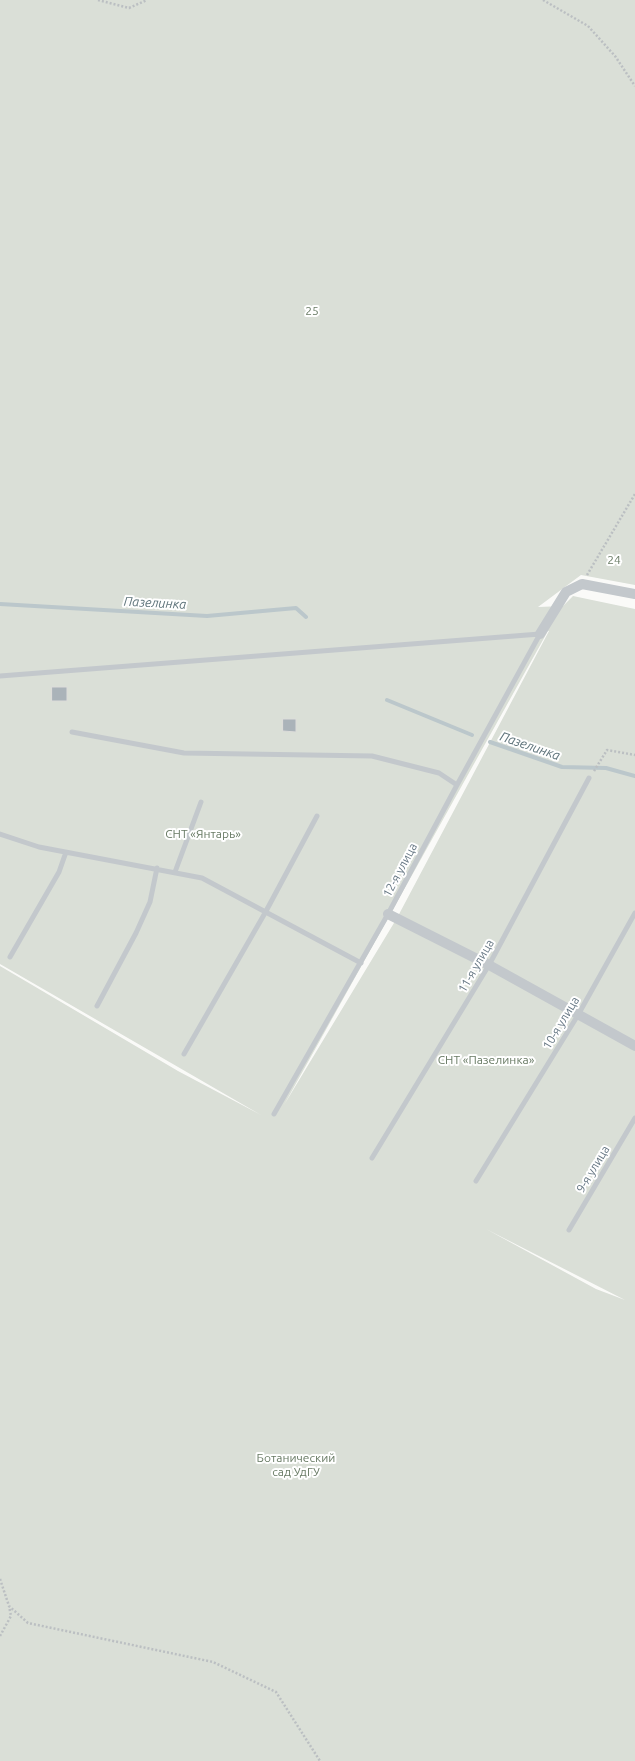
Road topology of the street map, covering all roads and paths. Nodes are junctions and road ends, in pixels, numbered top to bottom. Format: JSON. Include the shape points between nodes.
{"nodes":[{"id":1,"x":98,"y":0,"type":"edge"},
{"id":2,"x":147,"y":0,"type":"edge"},
{"id":3,"x":542,"y":0,"type":"edge"},
{"id":4,"x":635,"y":86,"type":"edge"},
{"id":5,"x":635,"y":494,"type":"edge"},
{"id":6,"x":582,"y":584,"type":"junction"},
{"id":7,"x":635,"y":594,"type":"edge"},
{"id":8,"x":540,"y":634,"type":"junction"},
{"id":9,"x":0,"y":676,"type":"edge"},
{"id":10,"x":72,"y":732,"type":"dead end"},
{"id":11,"x":635,"y":755,"type":"edge"},
{"id":12,"x":599,"y":763,"type":"dead end"},
{"id":13,"x":589,"y":778,"type":"dead end"},
{"id":14,"x":457,"y":785,"type":"junction"},
{"id":15,"x":201,"y":802,"type":"dead end"},
{"id":16,"x":317,"y":816,"type":"dead end"},
{"id":17,"x":0,"y":834,"type":"edge"},
{"id":18,"x":66,"y":852,"type":"junction"},
{"id":19,"x":157,"y":868,"type":"junction"},
{"id":20,"x":175,"y":872,"type":"junction"},
{"id":21,"x":265,"y":913,"type":"junction"},
{"id":22,"x":635,"y":913,"type":"edge"},
{"id":23,"x":388,"y":914,"type":"junction"},
{"id":24,"x":10,"y":957,"type":"dead end"},
{"id":25,"x":361,"y":963,"type":"junction"},
{"id":26,"x":488,"y":965,"type":"junction"},
{"id":27,"x":97,"y":1006,"type":"dead end"},
{"id":28,"x":578,"y":1015,"type":"junction"},
{"id":29,"x":635,"y":1046,"type":"edge"},
{"id":30,"x":184,"y":1054,"type":"dead end"},
{"id":31,"x":274,"y":1114,"type":"dead end"},
{"id":32,"x":635,"y":1118,"type":"edge"},
{"id":33,"x":372,"y":1158,"type":"dead end"},
{"id":34,"x":476,"y":1181,"type":"dead end"},
{"id":35,"x":569,"y":1230,"type":"dead end"},
{"id":36,"x":0,"y":1579,"type":"edge"},
{"id":37,"x":9,"y":1606,"type":"junction"},
{"id":38,"x":0,"y":1636,"type":"edge"},
{"id":39,"x":320,"y":1761,"type":"edge"}],
"edges":[{"from":1,"to":2,"type":"path","via":[[129,8]]},
{"from":3,"to":4,"type":"path","via":[[588,26],[616,56]]},
{"from":5,"to":6,"type":"path"},
{"from":6,"to":7,"type":"street"},
{"from":6,"to":8,"type":"street","via":[[566,592]]},
{"from":8,"to":9,"type":"lane"},
{"from":8,"to":14,"type":"lane","name":"12-я улица"},
{"from":10,"to":14,"type":"lane","via":[[184,753],[372,756],[439,773]]},
{"from":11,"to":12,"type":"path","via":[[607,750]]},
{"from":13,"to":26,"type":"lane","name":"11-я улица"},
{"from":14,"to":23,"type":"lane","name":"12-я улица"},
{"from":15,"to":20,"type":"lane"},
{"from":16,"to":21,"type":"lane"},
{"from":17,"to":18,"type":"lane","via":[[38,847]]},
{"from":18,"to":19,"type":"lane"},
{"from":18,"to":24,"type":"lane","via":[[59,872]]},
{"from":19,"to":20,"type":"lane"},
{"from":19,"to":27,"type":"lane","via":[[150,902]]},
{"from":20,"to":21,"type":"lane","via":[[202,878]]},
{"from":21,"to":25,"type":"lane"},
{"from":21,"to":30,"type":"lane"},
{"from":22,"to":28,"type":"lane","name":"10-я улица"},
{"from":23,"to":25,"type":"lane","name":"12-я улица"},
{"from":23,"to":26,"type":"street"},
{"from":25,"to":31,"type":"lane","name":"12-я улица"},
{"from":26,"to":28,"type":"street"},
{"from":26,"to":33,"type":"lane","name":"11-я улица"},
{"from":28,"to":29,"type":"street"},
{"from":28,"to":34,"type":"lane","name":"10-я улица"},
{"from":32,"to":35,"type":"lane","name":"9-я улица"},
{"from":36,"to":37,"type":"path"},
{"from":37,"to":38,"type":"path","via":[[11,1616]]},
{"from":37,"to":39,"type":"path","via":[[28,1623],[213,1662],[276,1692]]}]}
